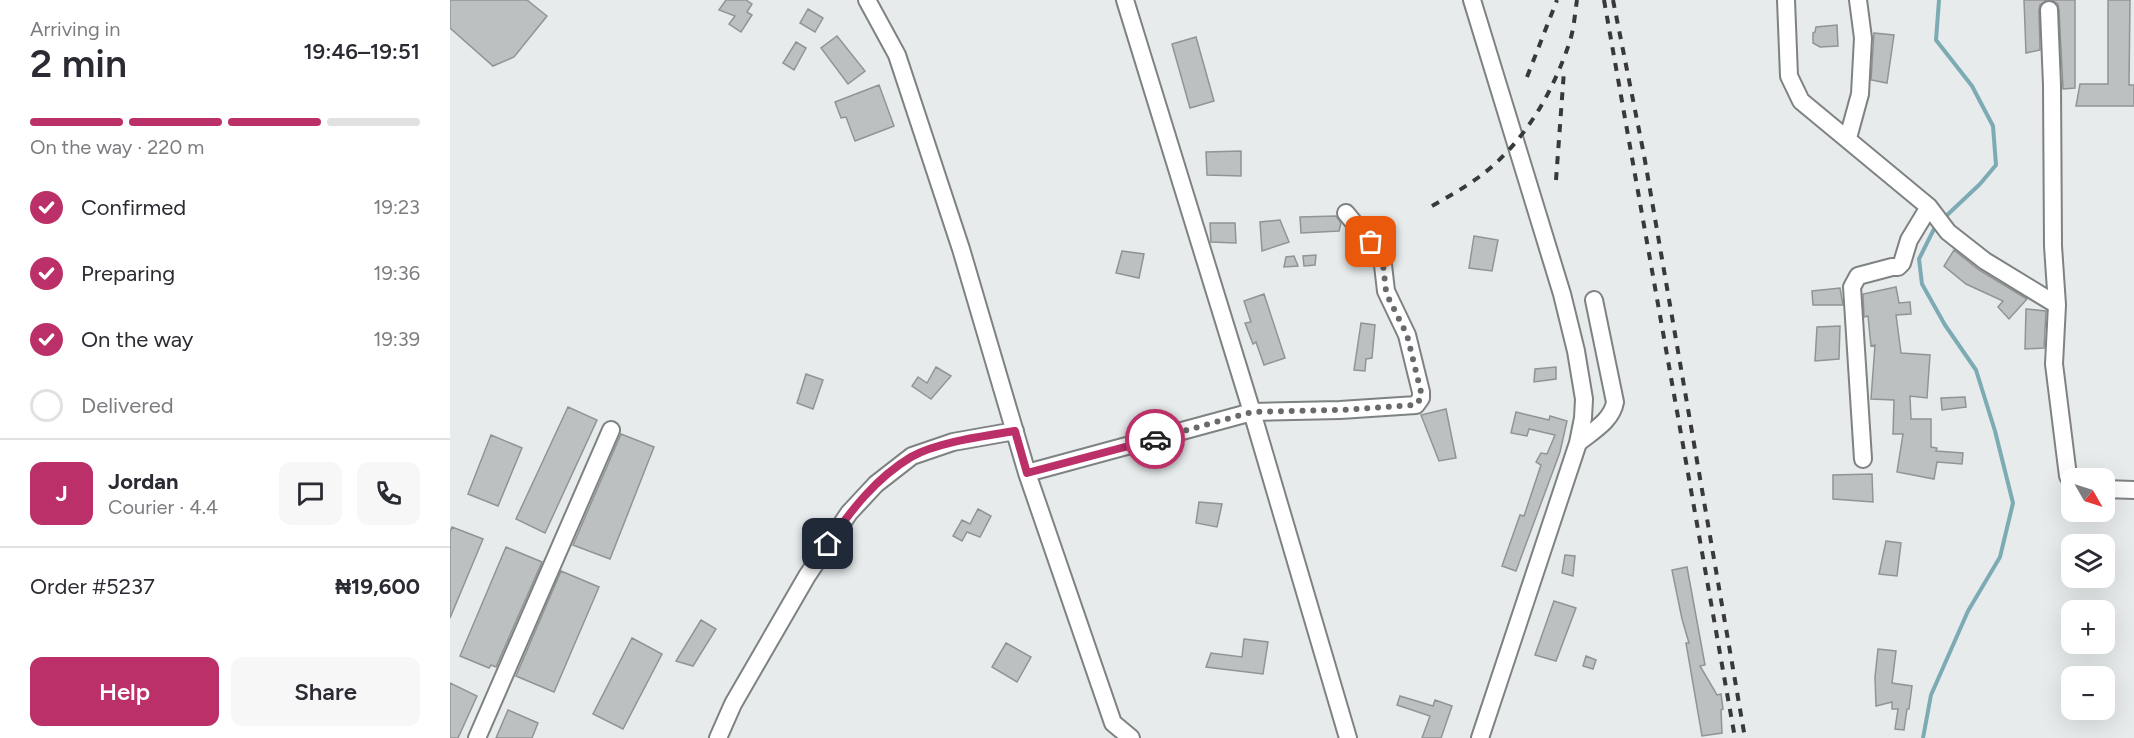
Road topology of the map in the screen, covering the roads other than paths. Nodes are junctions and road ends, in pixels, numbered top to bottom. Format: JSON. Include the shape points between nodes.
{"nodes":[{"id":1,"x":867,"y":0,"type":"edge"},
{"id":2,"x":1125,"y":0,"type":"edge"},
{"id":3,"x":1472,"y":0,"type":"edge"},
{"id":4,"x":1786,"y":0,"type":"edge"},
{"id":5,"x":1858,"y":0,"type":"edge"},
{"id":6,"x":2049,"y":10,"type":"dead end"},
{"id":7,"x":1848,"y":138,"type":"junction"},
{"id":8,"x":1932,"y":210,"type":"junction"},
{"id":9,"x":1346,"y":213,"type":"dead end"},
{"id":10,"x":2057,"y":306,"type":"junction"},
{"id":11,"x":1568,"y":317,"type":"junction"},
{"id":12,"x":1610,"y":375,"type":"junction"},
{"id":13,"x":1582,"y":381,"type":"junction"},
{"id":14,"x":1252,"y":412,"type":"junction"},
{"id":15,"x":611,"y":430,"type":"dead end"},
{"id":16,"x":1015,"y":431,"type":"junction"},
{"id":17,"x":1578,"y":443,"type":"junction"},
{"id":18,"x":1863,"y":459,"type":"dead end"},
{"id":19,"x":2067,"y":468,"type":"edge"},
{"id":20,"x":1027,"y":473,"type":"junction"},
{"id":21,"x":2115,"y":489,"type":"edge"},
{"id":22,"x":2134,"y":490,"type":"edge"},
{"id":23,"x":477,"y":738,"type":"edge"},
{"id":24,"x":717,"y":738,"type":"edge"},
{"id":25,"x":1131,"y":738,"type":"edge"},
{"id":26,"x":1348,"y":738,"type":"edge"},
{"id":27,"x":1480,"y":738,"type":"edge"}],
"edges":[{"from":1,"to":16,"type":"street","via":[[897,55]]},
{"from":2,"to":14,"type":"street"},
{"from":3,"to":11,"type":"street"},
{"from":4,"to":7,"type":"street","via":[[1790,75],[1801,101]]},
{"from":5,"to":7,"type":"street","via":[[1863,38],[1860,94]]},
{"from":6,"to":10,"type":"street"},
{"from":7,"to":8,"type":"street"},
{"from":8,"to":10,"type":"street","via":[[1948,232],[1985,261]]},
{"from":8,"to":18,"type":"street","via":[[1909,240],[1898,267],[1858,276],[1852,287]]},
{"from":9,"to":14,"type":"street","via":[[1383,264],[1386,291],[1410,345],[1421,398],[1416,405]]},
{"from":10,"to":19,"type":"street","via":[[2055,364]]},
{"from":11,"to":12,"type":"street","via":[[1595,305]]},
{"from":11,"to":13,"type":"street"},
{"from":12,"to":13,"type":"street"},
{"from":12,"to":17,"type":"street","via":[[1614,410]]},
{"from":13,"to":17,"type":"street","via":[[1583,418]]},
{"from":14,"to":20,"type":"street"},
{"from":14,"to":26,"type":"street"},
{"from":15,"to":23,"type":"street"},
{"from":16,"to":20,"type":"street"},
{"from":16,"to":24,"type":"street","via":[[953,442],[912,456],[876,484],[849,513],[807,576]]},
{"from":17,"to":27,"type":"street"},
{"from":20,"to":25,"type":"street","via":[[1113,723]]},
{"from":21,"to":22,"type":"street"}]}
